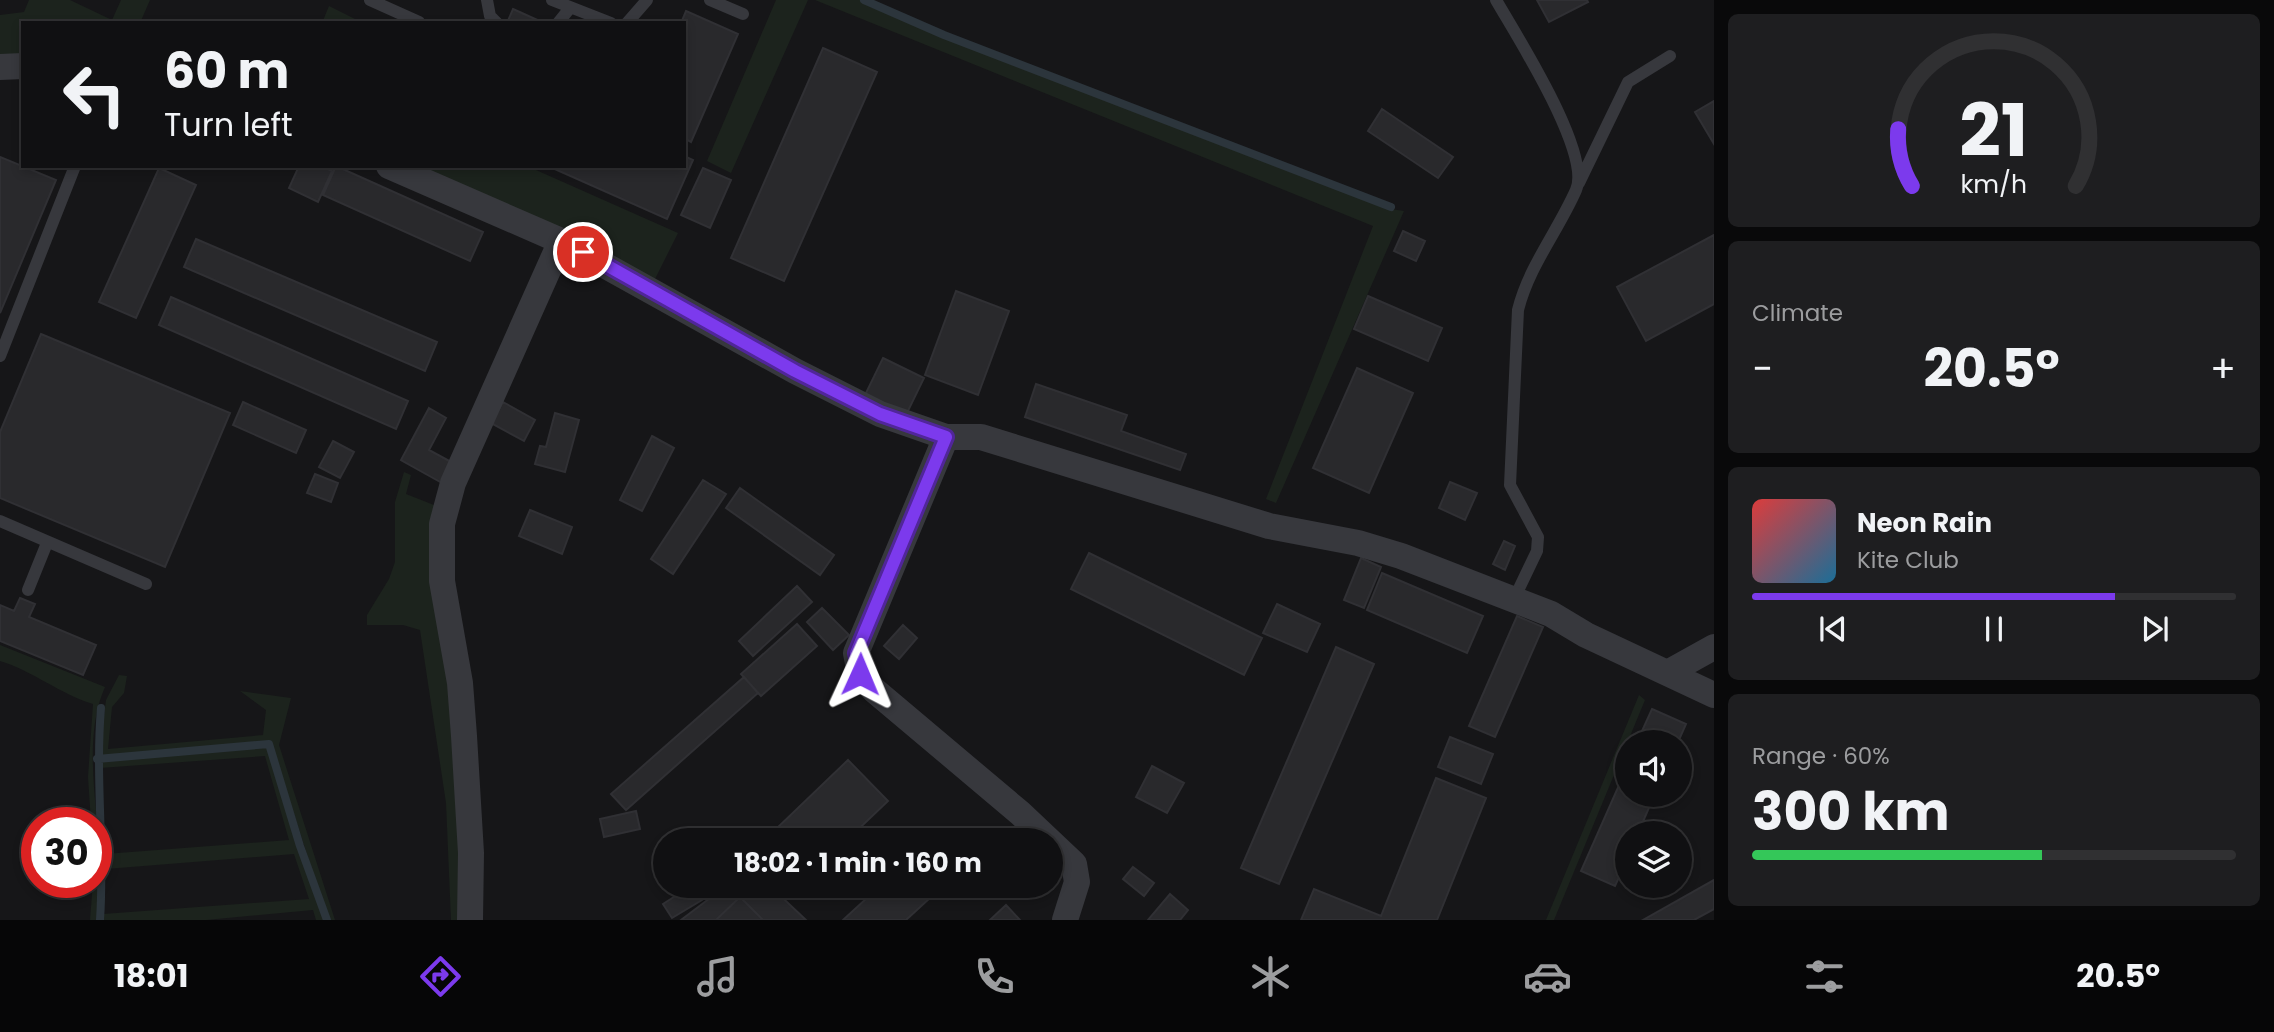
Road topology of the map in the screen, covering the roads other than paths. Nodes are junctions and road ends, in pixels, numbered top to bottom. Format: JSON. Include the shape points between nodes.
{"nodes":[{"id":1,"x":370,"y":0,"type":"edge"},
{"id":2,"x":487,"y":0,"type":"edge"},
{"id":3,"x":552,"y":0,"type":"edge"},
{"id":4,"x":647,"y":0,"type":"edge"},
{"id":5,"x":710,"y":0,"type":"edge"},
{"id":6,"x":1496,"y":0,"type":"edge"},
{"id":7,"x":570,"y":8,"type":"junction"},
{"id":8,"x":743,"y":14,"type":"dead end"},
{"id":9,"x":417,"y":21,"type":"edge"},
{"id":10,"x":495,"y":21,"type":"edge"},
{"id":11,"x":560,"y":21,"type":"edge"},
{"id":12,"x":606,"y":21,"type":"edge"},
{"id":13,"x":629,"y":21,"type":"edge"},
{"id":14,"x":1670,"y":56,"type":"dead end"},
{"id":15,"x":74,"y":168,"type":"edge"},
{"id":16,"x":394,"y":168,"type":"edge"},
{"id":17,"x":1578,"y":187,"type":"junction"},
{"id":18,"x":561,"y":241,"type":"junction"},
{"id":19,"x":0,"y":356,"type":"edge"},
{"id":20,"x":946,"y":437,"type":"junction"},
{"id":21,"x":0,"y":521,"type":"edge"},
{"id":22,"x":47,"y":543,"type":"junction"},
{"id":23,"x":146,"y":584,"type":"dead end"},
{"id":24,"x":29,"y":590,"type":"dead end"},
{"id":25,"x":1514,"y":599,"type":"junction"},
{"id":26,"x":1714,"y":647,"type":"edge"},
{"id":27,"x":1669,"y":672,"type":"junction"},
{"id":28,"x":1714,"y":695,"type":"edge"},
{"id":29,"x":470,"y":920,"type":"edge"},
{"id":30,"x":1065,"y":920,"type":"edge"}],
"edges":[{"from":1,"to":9,"type":"lane"},
{"from":2,"to":10,"type":"lane"},
{"from":3,"to":7,"type":"lane"},
{"from":4,"to":13,"type":"lane"},
{"from":5,"to":8,"type":"lane"},
{"from":6,"to":17,"type":"lane","via":[[1554,103],[1571,143]]},
{"from":7,"to":11,"type":"lane"},
{"from":7,"to":12,"type":"lane"},
{"from":14,"to":17,"type":"lane","via":[[1628,82]]},
{"from":15,"to":19,"type":"lane"},
{"from":16,"to":18,"type":"street"},
{"from":17,"to":25,"type":"lane","via":[[1523,289],[1518,310],[1510,485],[1538,537],[1537,551]]},
{"from":18,"to":20,"type":"street","via":[[795,371],[880,414]]},
{"from":18,"to":29,"type":"street","via":[[453,484],[443,524],[442,581],[460,683],[468,793]]},
{"from":20,"to":25,"type":"street","via":[[981,438],[1269,526],[1358,543]]},
{"from":20,"to":30,"type":"street","via":[[856,653],[860,674],[1074,864],[1077,882]]},
{"from":21,"to":22,"type":"lane"},
{"from":22,"to":23,"type":"lane"},
{"from":22,"to":24,"type":"lane"},
{"from":25,"to":27,"type":"street"},
{"from":26,"to":27,"type":"street"},
{"from":27,"to":28,"type":"street"}]}
